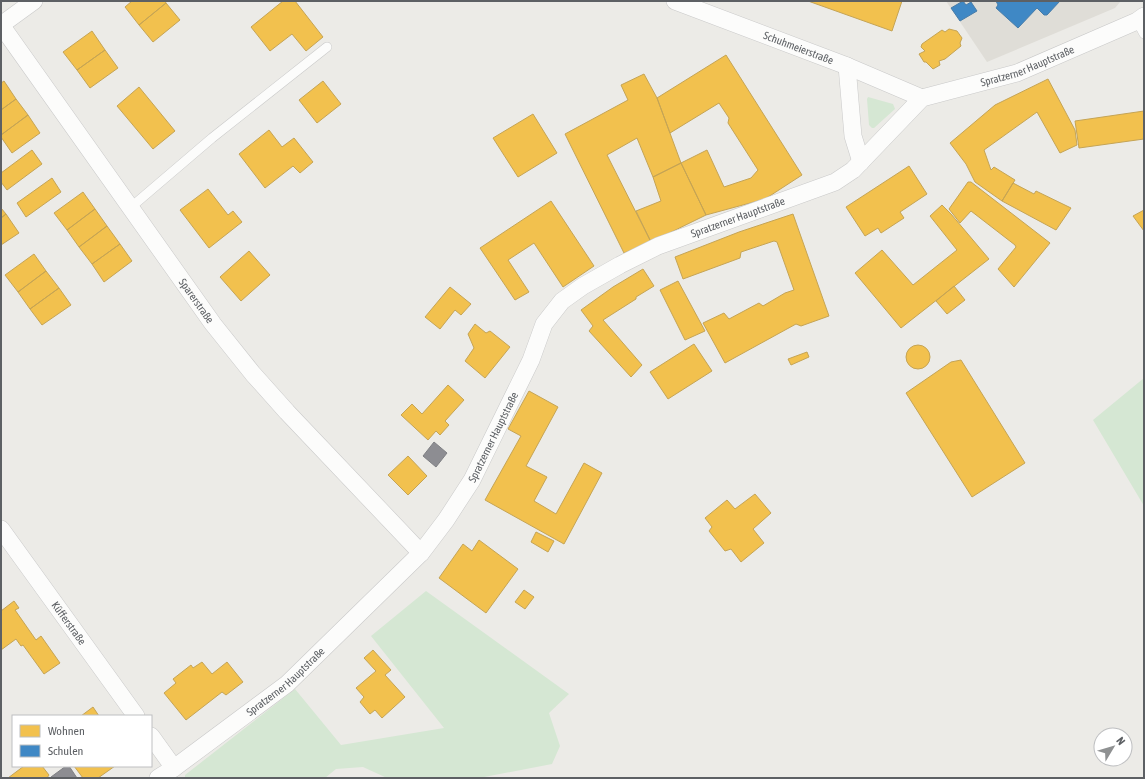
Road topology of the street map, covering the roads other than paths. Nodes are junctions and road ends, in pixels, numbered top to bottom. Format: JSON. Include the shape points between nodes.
{"nodes":[{"id":1,"x":34,"y":1,"type":"edge"},
{"id":2,"x":675,"y":1,"type":"edge"},
{"id":3,"x":1142,"y":24,"type":"edge"},
{"id":4,"x":1,"y":25,"type":"edge"},
{"id":5,"x":327,"y":47,"type":"dead end"},
{"id":6,"x":847,"y":66,"type":"junction"},
{"id":7,"x":922,"y":98,"type":"junction"},
{"id":8,"x":861,"y":162,"type":"junction"},
{"id":9,"x":130,"y":208,"type":"junction"},
{"id":10,"x":4,"y":541,"type":"edge"},
{"id":11,"x":421,"y":553,"type":"junction"},
{"id":12,"x":135,"y":715,"type":"edge"},
{"id":13,"x":152,"y":737,"type":"edge"},
{"id":14,"x":174,"y":768,"type":"junction"},
{"id":15,"x":158,"y":778,"type":"edge"}],
"edges":[{"from":1,"to":4,"type":"street"},
{"from":2,"to":6,"type":"street","name":"Schuhmeierstraße"},
{"from":3,"to":7,"type":"street","name":"Spratzerner Hauptstraße","via":[[1017,73]]},
{"from":4,"to":9,"type":"street","name":"Sparerstraße"},
{"from":5,"to":9,"type":"lane","via":[[212,138]]},
{"from":6,"to":7,"type":"street","name":"Schuhmeierstraße"},
{"from":6,"to":8,"type":"street","via":[[853,136]]},
{"from":7,"to":8,"type":"street","name":"Spratzerner Hauptstraße"},
{"from":8,"to":11,"type":"street","name":"Spratzerner Hauptstraße","via":[[835,182],[658,246],[620,264],[562,301],[544,324],[531,360],[472,480]]},
{"from":9,"to":11,"type":"street","name":"Sparerstraße","via":[[213,324],[253,374]]},
{"from":10,"to":12,"type":"street","name":"Küfferstraße"},
{"from":11,"to":14,"type":"street","name":"Spratzerner Hauptstraße","via":[[287,684]]},
{"from":13,"to":14,"type":"street"},
{"from":14,"to":15,"type":"street","name":"Spratzerner Hauptstraße"}]}
